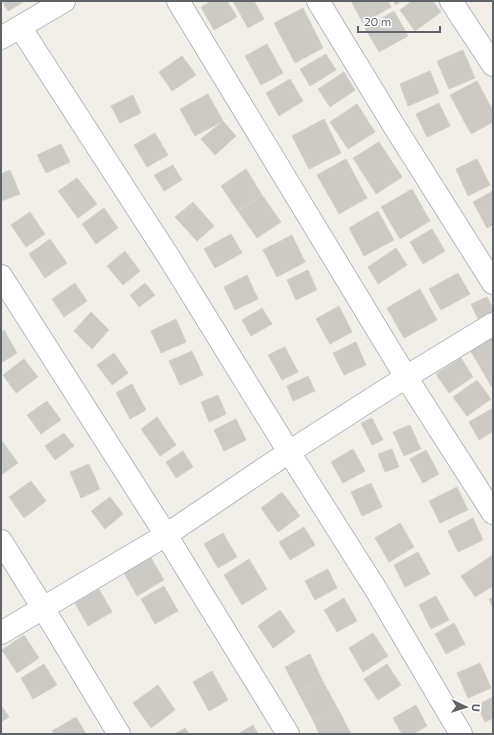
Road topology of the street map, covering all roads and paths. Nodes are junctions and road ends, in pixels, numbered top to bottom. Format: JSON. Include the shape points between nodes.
{"nodes":[{"id":1,"x":64,"y":1,"type":"edge"},
{"id":2,"x":178,"y":1,"type":"edge"},
{"id":3,"x":318,"y":1,"type":"edge"},
{"id":4,"x":451,"y":1,"type":"edge"},
{"id":5,"x":7,"y":33,"type":"edge"},
{"id":6,"x":493,"y":66,"type":"edge"},
{"id":7,"x":1,"y":276,"type":"edge"},
{"id":8,"x":493,"y":283,"type":"edge"},
{"id":9,"x":493,"y":324,"type":"edge"},
{"id":10,"x":406,"y":377,"type":"junction"},
{"id":11,"x":289,"y":452,"type":"junction"},
{"id":12,"x":493,"y":513,"type":"edge"},
{"id":13,"x":166,"y":535,"type":"junction"},
{"id":14,"x":1,"y":541,"type":"edge"},
{"id":15,"x":43,"y":608,"type":"junction"},
{"id":16,"x":1,"y":633,"type":"edge"},
{"id":17,"x":119,"y":734,"type":"edge"},
{"id":18,"x":288,"y":734,"type":"edge"},
{"id":19,"x":461,"y":734,"type":"edge"}],
"edges":[{"from":1,"to":5,"type":"street"},
{"from":2,"to":10,"type":"street"},
{"from":3,"to":8,"type":"street"},
{"from":4,"to":6,"type":"street"},
{"from":5,"to":11,"type":"street","via":[[170,259]]},
{"from":7,"to":13,"type":"street"},
{"from":9,"to":10,"type":"street"},
{"from":10,"to":11,"type":"street"},
{"from":10,"to":12,"type":"street"},
{"from":11,"to":13,"type":"street"},
{"from":11,"to":19,"type":"street","via":[[375,588]]},
{"from":13,"to":15,"type":"street"},
{"from":13,"to":18,"type":"street"},
{"from":14,"to":15,"type":"street"},
{"from":15,"to":16,"type":"street"},
{"from":15,"to":17,"type":"street"}]}
